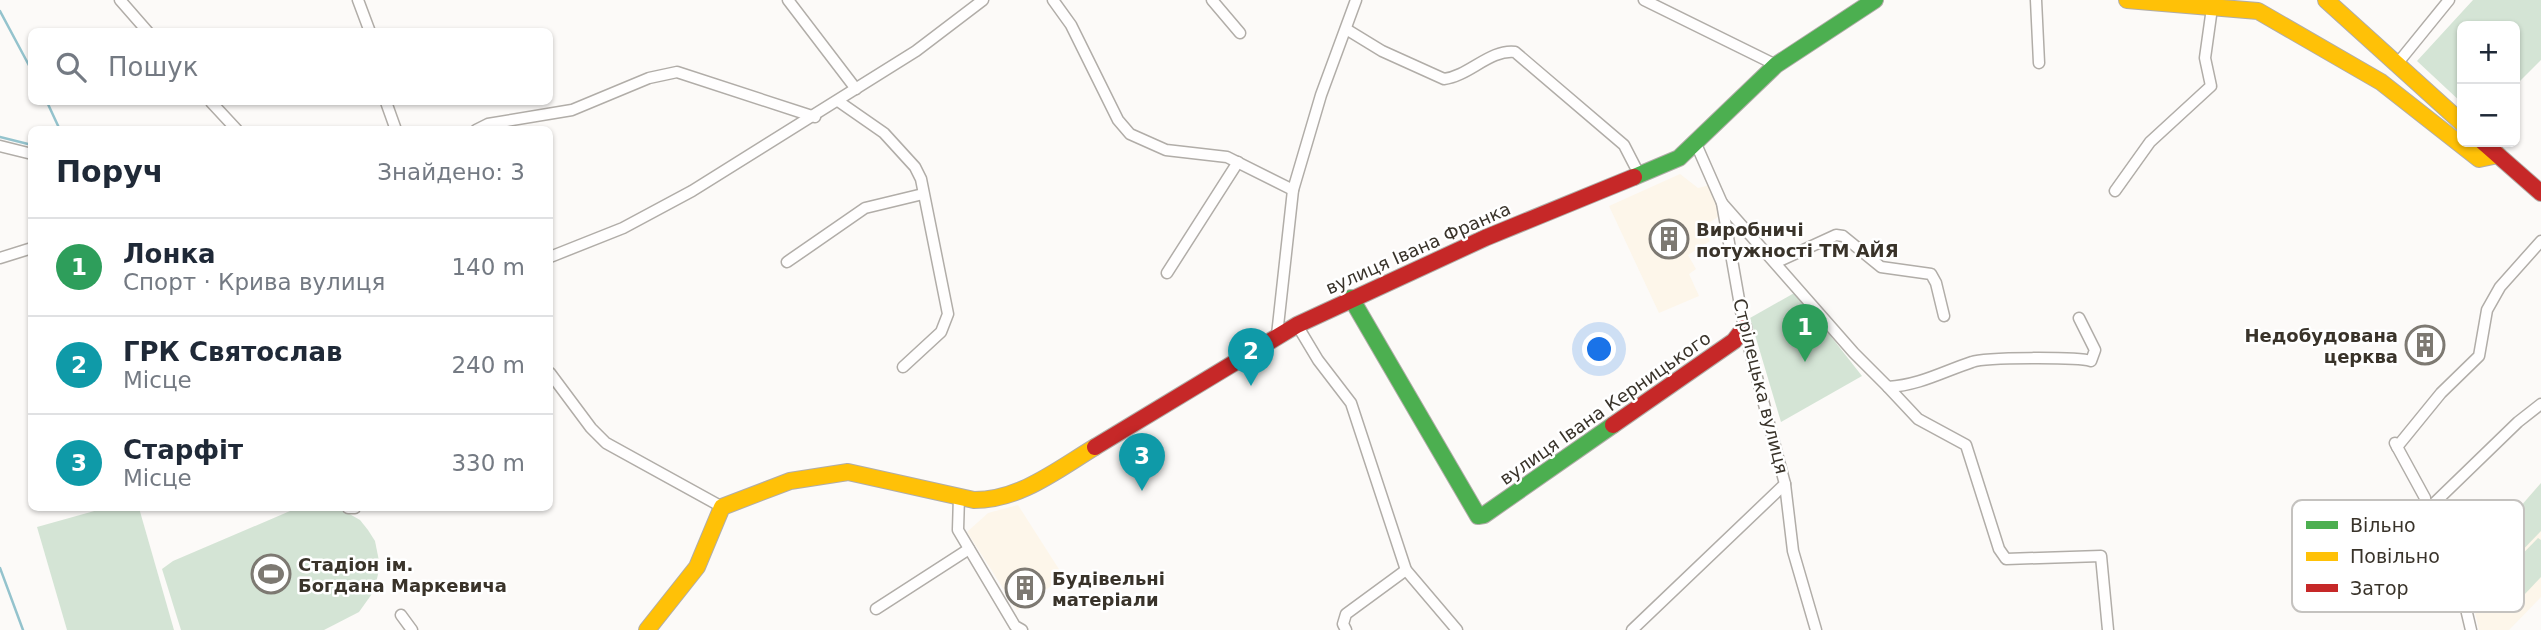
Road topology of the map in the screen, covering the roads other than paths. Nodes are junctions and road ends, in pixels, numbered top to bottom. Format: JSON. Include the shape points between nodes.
{"nodes":[{"id":1,"x":120,"y":0,"type":"edge"},
{"id":2,"x":358,"y":0,"type":"edge"},
{"id":3,"x":788,"y":0,"type":"edge"},
{"id":4,"x":983,"y":0,"type":"edge"},
{"id":5,"x":1053,"y":0,"type":"edge"},
{"id":6,"x":1212,"y":0,"type":"edge"},
{"id":7,"x":1356,"y":0,"type":"edge"},
{"id":8,"x":1644,"y":0,"type":"edge"},
{"id":9,"x":1875,"y":0,"type":"edge"},
{"id":10,"x":2036,"y":0,"type":"edge"},
{"id":11,"x":2127,"y":0,"type":"edge"},
{"id":12,"x":2326,"y":0,"type":"edge"},
{"id":13,"x":2449,"y":0,"type":"edge"},
{"id":14,"x":2225,"y":6,"type":"edge"},
{"id":15,"x":144,"y":28,"type":"edge"},
{"id":16,"x":368,"y":28,"type":"edge"},
{"id":17,"x":1346,"y":29,"type":"junction"},
{"id":18,"x":1240,"y":33,"type":"dead end"},
{"id":19,"x":2039,"y":63,"type":"dead end"},
{"id":20,"x":2398,"y":64,"type":"junction"},
{"id":21,"x":1776,"y":65,"type":"junction"},
{"id":22,"x":856,"y":89,"type":"junction"},
{"id":23,"x":838,"y":101,"type":"junction"},
{"id":24,"x":214,"y":105,"type":"edge"},
{"id":25,"x":387,"y":105,"type":"edge"},
{"id":26,"x":815,"y":117,"type":"junction"},
{"id":27,"x":2457,"y":118,"type":"edge"},
{"id":28,"x":233,"y":126,"type":"edge"},
{"id":29,"x":395,"y":126,"type":"edge"},
{"id":30,"x":484,"y":126,"type":"edge"},
{"id":31,"x":1696,"y":144,"type":"junction"},
{"id":32,"x":2489,"y":147,"type":"edge"},
{"id":33,"x":3,"y":149,"type":"edge"},
{"id":34,"x":28,"y":154,"type":"edge"},
{"id":35,"x":2498,"y":155,"type":"junction"},
{"id":36,"x":1238,"y":162,"type":"junction"},
{"id":37,"x":1640,"y":176,"type":"junction"},
{"id":38,"x":1293,"y":190,"type":"junction"},
{"id":39,"x":2115,"y":191,"type":"dead end"},
{"id":40,"x":2540,"y":192,"type":"edge"},
{"id":41,"x":923,"y":194,"type":"junction"},
{"id":42,"x":1723,"y":203,"type":"junction"},
{"id":43,"x":2541,"y":241,"type":"edge"},
{"id":44,"x":28,"y":249,"type":"edge"},
{"id":45,"x":553,"y":256,"type":"edge"},
{"id":46,"x":0,"y":258,"type":"edge"},
{"id":47,"x":787,"y":262,"type":"dead end"},
{"id":48,"x":1777,"y":262,"type":"junction"},
{"id":49,"x":1167,"y":272,"type":"dead end"},
{"id":50,"x":1351,"y":298,"type":"junction"},
{"id":51,"x":1944,"y":316,"type":"dead end"},
{"id":52,"x":2078,"y":318,"type":"dead end"},
{"id":53,"x":1297,"y":324,"type":"junction"},
{"id":54,"x":1744,"y":328,"type":"junction"},
{"id":55,"x":1277,"y":335,"type":"junction"},
{"id":56,"x":903,"y":367,"type":"dead end"},
{"id":57,"x":553,"y":377,"type":"edge"},
{"id":58,"x":1888,"y":387,"type":"junction"},
{"id":59,"x":2541,"y":404,"type":"edge"},
{"id":60,"x":1786,"y":484,"type":"junction"},
{"id":61,"x":958,"y":496,"type":"junction"},
{"id":62,"x":2425,"y":500,"type":"edge"},
{"id":63,"x":2438,"y":500,"type":"edge"},
{"id":64,"x":722,"y":507,"type":"junction"},
{"id":65,"x":969,"y":549,"type":"junction"},
{"id":66,"x":1406,"y":570,"type":"junction"},
{"id":67,"x":876,"y":609,"type":"dead end"},
{"id":68,"x":2467,"y":612,"type":"edge"},
{"id":69,"x":401,"y":615,"type":"dead end"},
{"id":70,"x":1015,"y":629,"type":"edge"},
{"id":71,"x":412,"y":630,"type":"edge"},
{"id":72,"x":647,"y":630,"type":"edge"},
{"id":73,"x":1346,"y":630,"type":"edge"},
{"id":74,"x":1457,"y":630,"type":"edge"},
{"id":75,"x":1632,"y":630,"type":"edge"},
{"id":76,"x":1816,"y":630,"type":"edge"},
{"id":77,"x":2108,"y":630,"type":"edge"},
{"id":78,"x":2471,"y":630,"type":"edge"}],
"edges":[{"from":1,"to":15,"type":"street"},
{"from":2,"to":16,"type":"street"},
{"from":3,"to":22,"type":"street"},
{"from":4,"to":22,"type":"street"},
{"from":5,"to":36,"type":"street","via":[[1071,24],[1112,111],[1130,134],[1166,150]]},
{"from":6,"to":18,"type":"street"},
{"from":7,"to":17,"type":"street"},
{"from":8,"to":21,"type":"street"},
{"from":9,"to":21,"type":"street","name":"вулиця Івана Франка"},
{"from":10,"to":19,"type":"street"},
{"from":11,"to":14,"type":"street"},
{"from":12,"to":20,"type":"street"},
{"from":13,"to":20,"type":"street"},
{"from":14,"to":35,"type":"street","via":[[2258,11],[2381,82],[2471,155],[2479,159]]},
{"from":14,"to":39,"type":"street","via":[[2205,58],[2211,86],[2150,142]]},
{"from":17,"to":37,"type":"street","via":[[1444,79],[1499,54],[1515,52],[1624,145]]},
{"from":17,"to":38,"type":"street"},
{"from":20,"to":27,"type":"street"},
{"from":21,"to":31,"type":"street","name":"вулиця Івана Франка"},
{"from":22,"to":23,"type":"street"},
{"from":23,"to":26,"type":"street"},
{"from":23,"to":41,"type":"street","via":[[902,150],[921,179]]},
{"from":24,"to":28,"type":"street"},
{"from":25,"to":29,"type":"street"},
{"from":26,"to":30,"type":"street","via":[[677,72],[649,78],[572,110]]},
{"from":26,"to":45,"type":"street","via":[[623,228]]},
{"from":31,"to":37,"type":"street","name":"вулиця Івана Франка","via":[[1679,158]]},
{"from":31,"to":42,"type":"street","name":"Стрілецька вулиця"},
{"from":32,"to":35,"type":"street"},
{"from":33,"to":34,"type":"street"},
{"from":35,"to":40,"type":"street"},
{"from":36,"to":38,"type":"street"},
{"from":36,"to":49,"type":"street"},
{"from":37,"to":50,"type":"street","name":"вулиця Івана Франка"},
{"from":38,"to":55,"type":"street"},
{"from":41,"to":47,"type":"street","via":[[866,208]]},
{"from":41,"to":56,"type":"street","via":[[948,314],[942,332]]},
{"from":42,"to":48,"type":"street"},
{"from":42,"to":54,"type":"street","name":"Стрілецька вулиця"},
{"from":43,"to":62,"type":"street","via":[[2500,287],[2487,310],[2479,356],[2396,445]]},
{"from":44,"to":46,"type":"street"},
{"from":48,"to":51,"type":"street","via":[[1843,236],[1881,267],[1931,274]]},
{"from":48,"to":58,"type":"street"},
{"from":50,"to":53,"type":"street","name":"вулиця Івана Франка"},
{"from":50,"to":54,"type":"street","name":"вулиця Івана Керницького","via":[[1468,503],[1483,515],[1734,341]]},
{"from":52,"to":58,"type":"street","via":[[2095,350],[2091,361],[2079,357],[1986,358],[1927,382]]},
{"from":53,"to":55,"type":"street","name":"вулиця Івана Франка"},
{"from":53,"to":66,"type":"street","via":[[1351,403]]},
{"from":54,"to":60,"type":"street","name":"Стрілецька вулиця"},
{"from":55,"to":61,"type":"street","name":"вулиця Івана Франка","via":[[1023,491],[991,500]]},
{"from":57,"to":64,"type":"street","via":[[606,443]]},
{"from":58,"to":77,"type":"street","via":[[1918,419],[1966,445],[2006,559],[2102,557]]},
{"from":59,"to":63,"type":"street"},
{"from":60,"to":75,"type":"street"},
{"from":60,"to":76,"type":"street","name":"Стрілецька вулиця","via":[[1793,551]]},
{"from":61,"to":64,"type":"street","name":"вулиця Івана Франка","via":[[848,472],[790,481]]},
{"from":61,"to":65,"type":"street","via":[[958,530]]},
{"from":64,"to":72,"type":"street","via":[[697,567]]},
{"from":65,"to":67,"type":"street"},
{"from":65,"to":70,"type":"street"},
{"from":66,"to":73,"type":"street","via":[[1346,614]]},
{"from":66,"to":74,"type":"street"},
{"from":68,"to":78,"type":"street"},
{"from":69,"to":71,"type":"street"}]}
